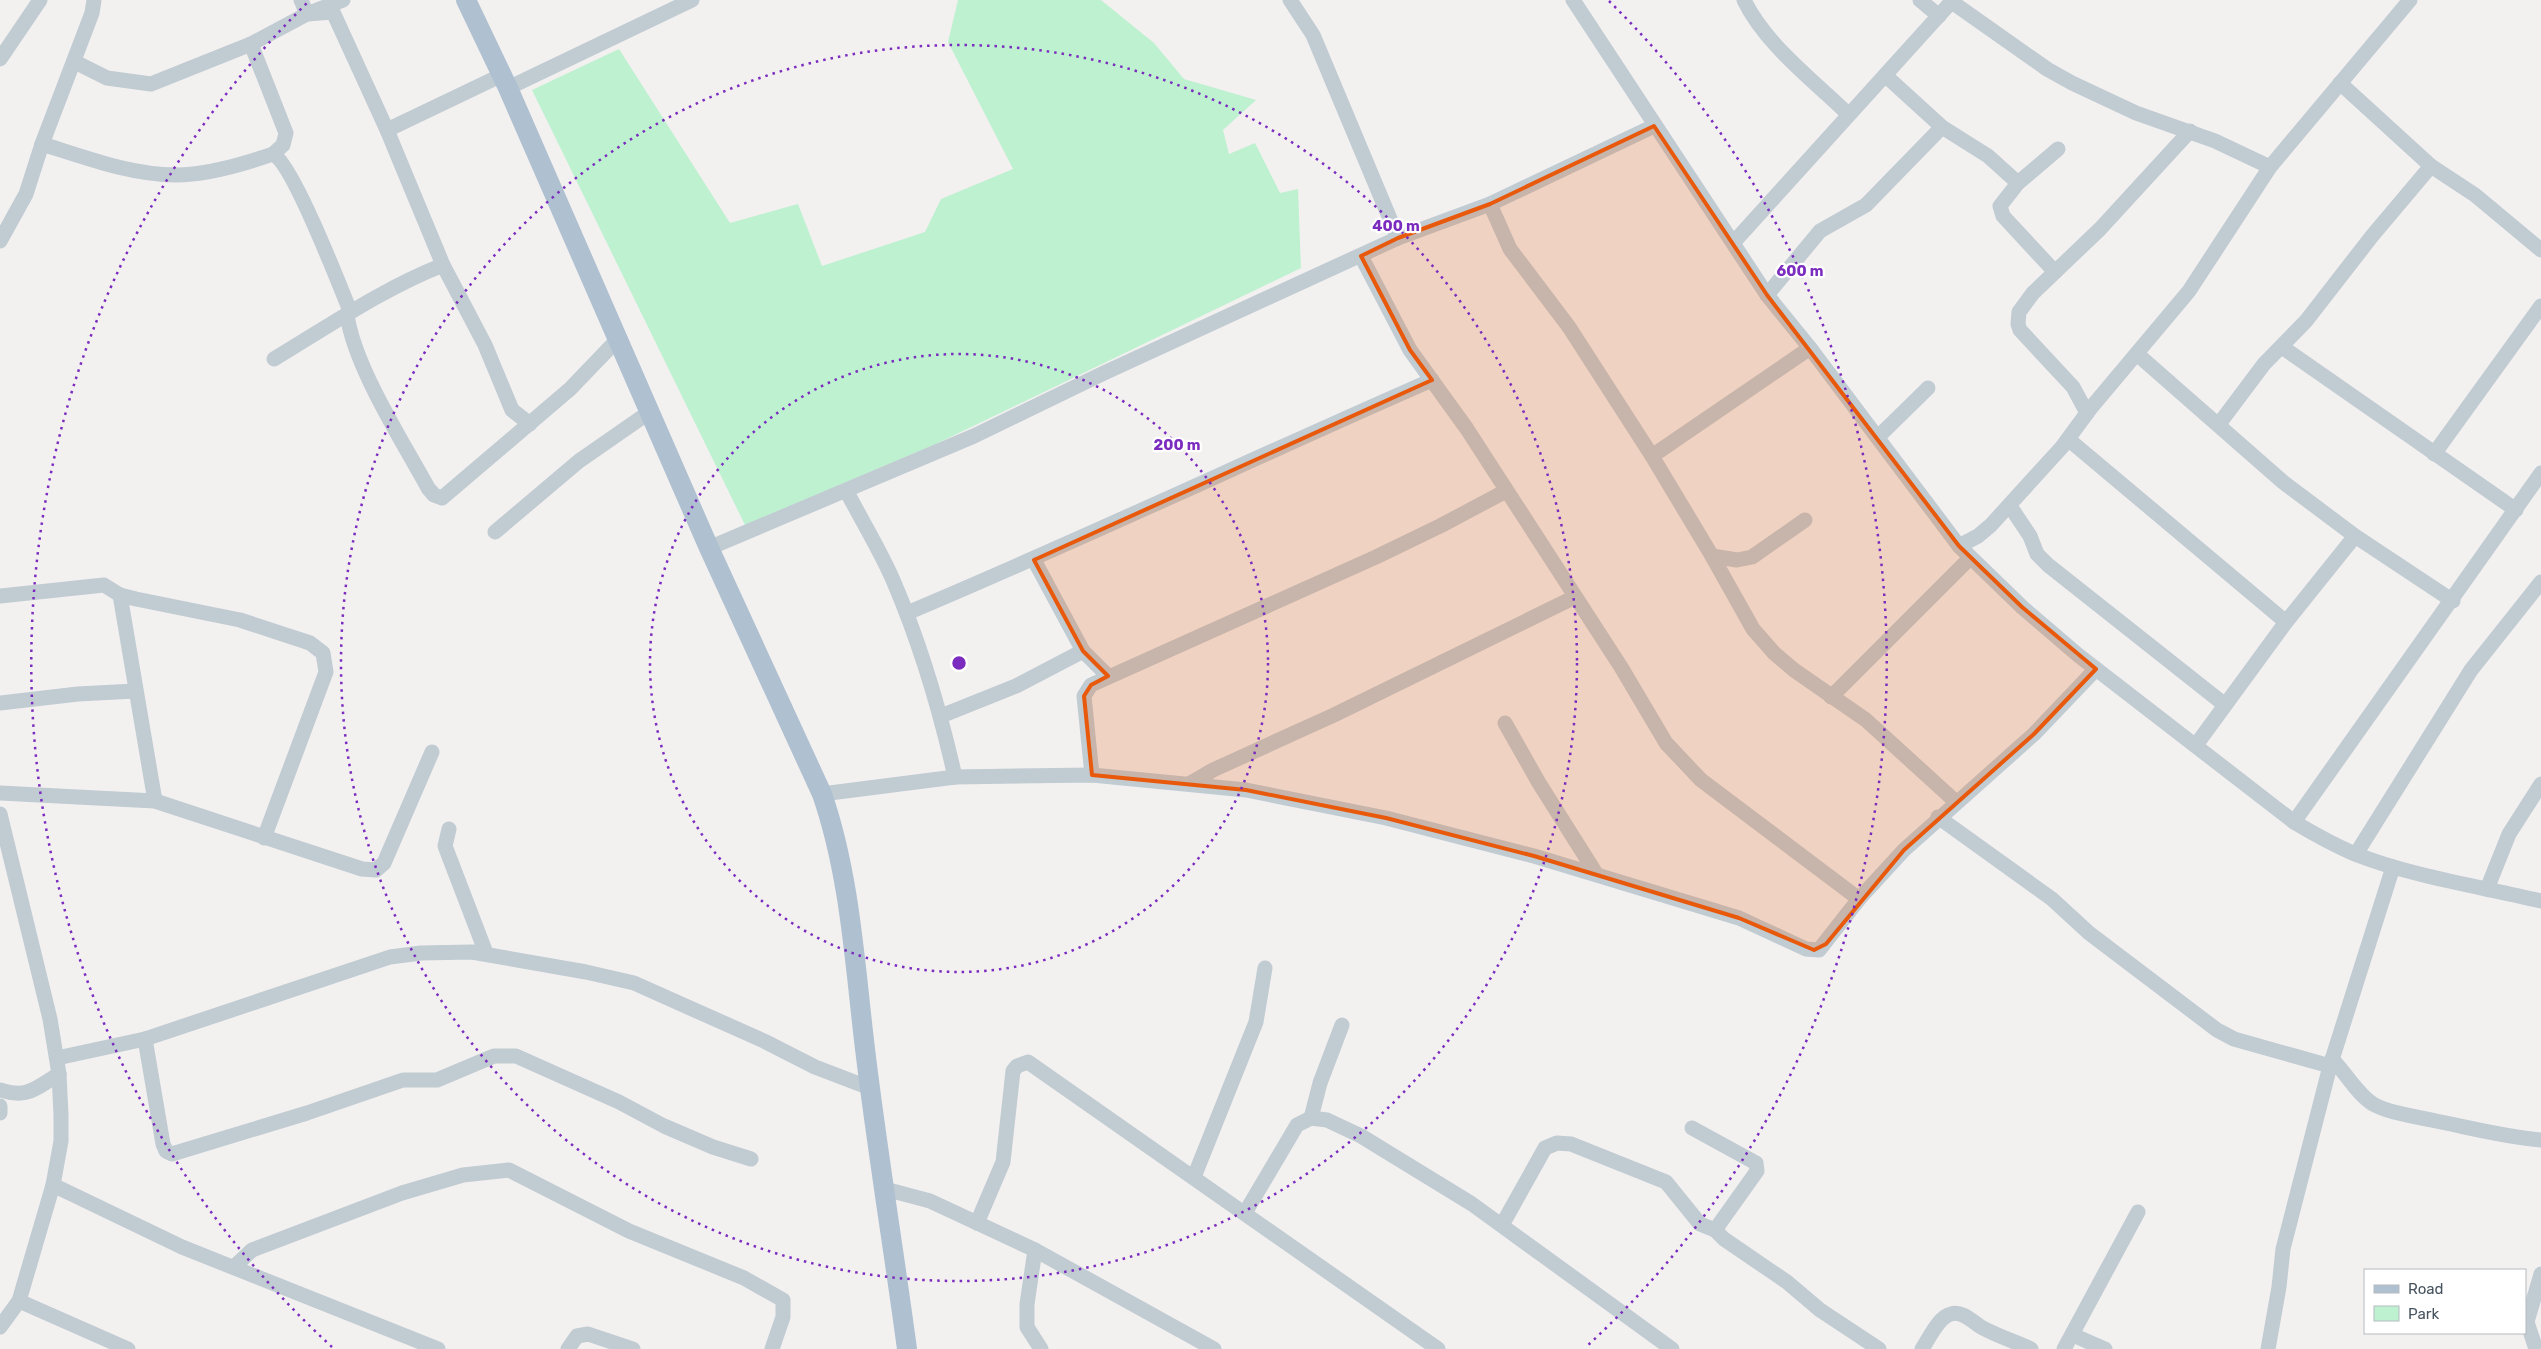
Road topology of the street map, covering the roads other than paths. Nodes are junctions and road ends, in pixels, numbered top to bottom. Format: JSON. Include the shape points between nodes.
{"nodes":[{"id":1,"x":40,"y":0,"type":"edge"},
{"id":2,"x":94,"y":0,"type":"edge"},
{"id":3,"x":301,"y":0,"type":"edge"},
{"id":4,"x":344,"y":0,"type":"edge"},
{"id":5,"x":466,"y":0,"type":"edge"},
{"id":6,"x":692,"y":0,"type":"edge"},
{"id":7,"x":1290,"y":0,"type":"edge"},
{"id":8,"x":1573,"y":0,"type":"edge"},
{"id":9,"x":1744,"y":0,"type":"edge"},
{"id":10,"x":1920,"y":0,"type":"edge"},
{"id":11,"x":2410,"y":0,"type":"edge"},
{"id":12,"x":1952,"y":1,"type":"edge"},
{"id":13,"x":307,"y":14,"type":"junction"},
{"id":14,"x":1939,"y":16,"type":"junction"},
{"id":15,"x":251,"y":44,"type":"junction"},
{"id":16,"x":0,"y":59,"type":"edge"},
{"id":17,"x":75,"y":62,"type":"junction"},
{"id":18,"x":1886,"y":76,"type":"junction"},
{"id":19,"x":505,"y":82,"type":"junction"},
{"id":20,"x":2340,"y":83,"type":"junction"},
{"id":21,"x":1848,"y":114,"type":"junction"},
{"id":22,"x":1654,"y":126,"type":"junction"},
{"id":23,"x":1942,"y":127,"type":"junction"},
{"id":24,"x":388,"y":130,"type":"junction"},
{"id":25,"x":2190,"y":131,"type":"junction"},
{"id":26,"x":42,"y":144,"type":"junction"},
{"id":27,"x":2058,"y":149,"type":"dead end"},
{"id":28,"x":273,"y":154,"type":"junction"},
{"id":29,"x":2431,"y":166,"type":"junction"},
{"id":30,"x":2270,"y":167,"type":"junction"},
{"id":31,"x":2018,"y":183,"type":"junction"},
{"id":32,"x":1490,"y":204,"type":"junction"},
{"id":33,"x":1398,"y":238,"type":"junction"},
{"id":34,"x":0,"y":241,"type":"edge"},
{"id":35,"x":1734,"y":242,"type":"junction"},
{"id":36,"x":2541,"y":250,"type":"edge"},
{"id":37,"x":1361,"y":256,"type":"junction"},
{"id":38,"x":443,"y":265,"type":"junction"},
{"id":39,"x":2054,"y":272,"type":"junction"},
{"id":40,"x":1767,"y":295,"type":"junction"},
{"id":41,"x":2541,"y":306,"type":"edge"},
{"id":42,"x":348,"y":313,"type":"junction"},
{"id":43,"x":619,"y":338,"type":"junction"},
{"id":44,"x":2282,"y":347,"type":"junction"},
{"id":45,"x":1810,"y":348,"type":"junction"},
{"id":46,"x":2137,"y":354,"type":"junction"},
{"id":47,"x":274,"y":359,"type":"dead end"},
{"id":48,"x":1432,"y":380,"type":"junction"},
{"id":49,"x":1928,"y":388,"type":"dead end"},
{"id":50,"x":651,"y":411,"type":"junction"},
{"id":51,"x":2087,"y":413,"type":"junction"},
{"id":52,"x":530,"y":424,"type":"junction"},
{"id":53,"x":2219,"y":424,"type":"junction"},
{"id":54,"x":1878,"y":437,"type":"junction"},
{"id":55,"x":2068,"y":438,"type":"junction"},
{"id":56,"x":2434,"y":454,"type":"junction"},
{"id":57,"x":1652,"y":456,"type":"junction"},
{"id":58,"x":2541,"y":473,"type":"edge"},
{"id":59,"x":1506,"y":490,"type":"junction"},
{"id":60,"x":847,"y":492,"type":"junction"},
{"id":61,"x":2010,"y":506,"type":"junction"},
{"id":62,"x":2516,"y":510,"type":"junction"},
{"id":63,"x":1805,"y":520,"type":"dead end"},
{"id":64,"x":496,"y":532,"type":"dead end"},
{"id":65,"x":2355,"y":536,"type":"junction"},
{"id":66,"x":1958,"y":546,"type":"junction"},
{"id":67,"x":710,"y":548,"type":"junction"},
{"id":68,"x":1712,"y":556,"type":"junction"},
{"id":69,"x":1970,"y":558,"type":"junction"},
{"id":70,"x":1034,"y":560,"type":"junction"},
{"id":71,"x":2541,"y":582,"type":"edge"},
{"id":72,"x":120,"y":594,"type":"junction"},
{"id":73,"x":0,"y":596,"type":"edge"},
{"id":74,"x":1574,"y":597,"type":"junction"},
{"id":75,"x":2452,"y":601,"type":"junction"},
{"id":76,"x":907,"y":613,"type":"junction"},
{"id":77,"x":2286,"y":622,"type":"junction"},
{"id":78,"x":1083,"y":651,"type":"junction"},
{"id":79,"x":2096,"y":668,"type":"junction"},
{"id":80,"x":1108,"y":676,"type":"junction"},
{"id":81,"x":135,"y":692,"type":"junction"},
{"id":82,"x":1831,"y":697,"type":"junction"},
{"id":83,"x":0,"y":703,"type":"edge"},
{"id":84,"x":2225,"y":705,"type":"junction"},
{"id":85,"x":941,"y":716,"type":"junction"},
{"id":86,"x":1505,"y":723,"type":"dead end"},
{"id":87,"x":2196,"y":745,"type":"junction"},
{"id":88,"x":432,"y":752,"type":"dead end"},
{"id":89,"x":1092,"y":775,"type":"junction"},
{"id":90,"x":955,"y":777,"type":"junction"},
{"id":91,"x":1189,"y":784,"type":"junction"},
{"id":92,"x":2541,"y":784,"type":"edge"},
{"id":93,"x":0,"y":793,"type":"edge"},
{"id":94,"x":822,"y":794,"type":"junction"},
{"id":95,"x":155,"y":801,"type":"junction"},
{"id":96,"x":1956,"y":802,"type":"junction"},
{"id":97,"x":1938,"y":817,"type":"junction"},
{"id":98,"x":1,"y":821,"type":"edge"},
{"id":99,"x":2294,"y":822,"type":"junction"},
{"id":100,"x":449,"y":829,"type":"dead end"},
{"id":101,"x":264,"y":838,"type":"junction"},
{"id":102,"x":2356,"y":854,"type":"junction"},
{"id":103,"x":2393,"y":866,"type":"junction"},
{"id":104,"x":1596,"y":875,"type":"junction"},
{"id":105,"x":2487,"y":889,"type":"junction"},
{"id":106,"x":1859,"y":899,"type":"junction"},
{"id":107,"x":2541,"y":901,"type":"edge"},
{"id":108,"x":486,"y":953,"type":"junction"},
{"id":109,"x":1265,"y":968,"type":"dead end"},
{"id":110,"x":1342,"y":1025,"type":"dead end"},
{"id":111,"x":145,"y":1039,"type":"junction"},
{"id":112,"x":57,"y":1058,"type":"junction"},
{"id":113,"x":2331,"y":1062,"type":"junction"},
{"id":114,"x":59,"y":1074,"type":"junction"},
{"id":115,"x":870,"y":1088,"type":"junction"},
{"id":116,"x":0,"y":1090,"type":"edge"},
{"id":117,"x":0,"y":1106,"type":"edge"},
{"id":118,"x":0,"y":1113,"type":"edge"},
{"id":119,"x":1310,"y":1118,"type":"junction"},
{"id":120,"x":1692,"y":1128,"type":"dead end"},
{"id":121,"x":2541,"y":1140,"type":"edge"},
{"id":122,"x":751,"y":1159,"type":"dead end"},
{"id":123,"x":1194,"y":1177,"type":"junction"},
{"id":124,"x":53,"y":1186,"type":"junction"},
{"id":125,"x":885,"y":1188,"type":"junction"},
{"id":126,"x":2138,"y":1212,"type":"dead end"},
{"id":127,"x":1245,"y":1213,"type":"junction"},
{"id":128,"x":977,"y":1223,"type":"junction"},
{"id":129,"x":1502,"y":1225,"type":"junction"},
{"id":130,"x":1715,"y":1230,"type":"junction"},
{"id":131,"x":1035,"y":1250,"type":"junction"},
{"id":132,"x":234,"y":1267,"type":"junction"},
{"id":133,"x":2541,"y":1274,"type":"edge"},
{"id":134,"x":19,"y":1301,"type":"junction"},
{"id":135,"x":0,"y":1327,"type":"edge"},
{"id":136,"x":2074,"y":1335,"type":"junction"},
{"id":137,"x":2536,"y":1343,"type":"edge"},
{"id":138,"x":412,"y":1344,"type":"edge"},
{"id":139,"x":121,"y":1348,"type":"edge"},
{"id":140,"x":438,"y":1349,"type":"edge"},
{"id":141,"x":568,"y":1349,"type":"edge"},
{"id":142,"x":633,"y":1349,"type":"edge"},
{"id":143,"x":772,"y":1349,"type":"edge"},
{"id":144,"x":907,"y":1349,"type":"edge"},
{"id":145,"x":1041,"y":1349,"type":"edge"},
{"id":146,"x":1214,"y":1349,"type":"edge"},
{"id":147,"x":1438,"y":1349,"type":"edge"},
{"id":148,"x":1672,"y":1349,"type":"edge"},
{"id":149,"x":1879,"y":1349,"type":"edge"},
{"id":150,"x":1922,"y":1349,"type":"edge"},
{"id":151,"x":2030,"y":1349,"type":"edge"},
{"id":152,"x":2064,"y":1349,"type":"edge"},
{"id":153,"x":2105,"y":1349,"type":"edge"},
{"id":154,"x":2268,"y":1349,"type":"edge"}],
"edges":[{"from":1,"to":16,"type":"street"},
{"from":2,"to":17,"type":"street"},
{"from":3,"to":13,"type":"street"},
{"from":4,"to":13,"type":"street"},
{"from":5,"to":19,"type":"main road"},
{"from":6,"to":19,"type":"street"},
{"from":7,"to":33,"type":"street","via":[[1313,35]]},
{"from":8,"to":22,"type":"street"},
{"from":9,"to":21,"type":"street","via":[[1768,36]]},
{"from":10,"to":14,"type":"street"},
{"from":11,"to":20,"type":"street"},
{"from":12,"to":14,"type":"street"},
{"from":12,"to":25,"type":"street","via":[[2072,82],[2136,113]]},
{"from":13,"to":15,"type":"street"},
{"from":13,"to":24,"type":"street","via":[[333,12]]},
{"from":14,"to":18,"type":"street"},
{"from":15,"to":17,"type":"street","via":[[151,84],[107,78]]},
{"from":15,"to":28,"type":"street","via":[[286,133],[284,145]]},
{"from":17,"to":26,"type":"street"},
{"from":18,"to":21,"type":"street"},
{"from":18,"to":23,"type":"street"},
{"from":19,"to":24,"type":"street"},
{"from":19,"to":43,"type":"main road"},
{"from":20,"to":29,"type":"street"},
{"from":20,"to":30,"type":"street"},
{"from":21,"to":35,"type":"street"},
{"from":22,"to":32,"type":"street"},
{"from":22,"to":35,"type":"street"},
{"from":23,"to":31,"type":"street","via":[[1988,156]]},
{"from":23,"to":40,"type":"street","via":[[1866,205],[1820,231]]},
{"from":24,"to":38,"type":"street"},
{"from":25,"to":30,"type":"street"},
{"from":25,"to":39,"type":"street","via":[[2100,229]]},
{"from":26,"to":28,"type":"street","via":[[113,165],[174,175],[192,174]]},
{"from":26,"to":34,"type":"street","via":[[26,194]]},
{"from":27,"to":31,"type":"street"},
{"from":28,"to":42,"type":"street","via":[[285,167],[315,226]]},
{"from":29,"to":36,"type":"street","via":[[2474,194]]},
{"from":29,"to":44,"type":"street"},
{"from":30,"to":46,"type":"street","via":[[2189,291]]},
{"from":31,"to":39,"type":"street","via":[[2003,202],[2000,212]]},
{"from":32,"to":33,"type":"street"},
{"from":32,"to":57,"type":"street","via":[[1510,249],[1569,326]]},
{"from":33,"to":37,"type":"street"},
{"from":35,"to":40,"type":"street"},
{"from":37,"to":48,"type":"street","via":[[1410,350]]},
{"from":37,"to":60,"type":"street"},
{"from":38,"to":42,"type":"street","via":[[412,277]]},
{"from":38,"to":52,"type":"street","via":[[484,345],[512,410]]},
{"from":39,"to":51,"type":"street","via":[[2024,304],[2018,324],[2073,387]]},
{"from":40,"to":45,"type":"street"},
{"from":41,"to":56,"type":"street"},
{"from":42,"to":47,"type":"street"},
{"from":42,"to":52,"type":"street","via":[[350,336],[375,390],[428,488],[437,497],[442,498]]},
{"from":43,"to":50,"type":"main road"},
{"from":43,"to":52,"type":"street","via":[[570,389]]},
{"from":44,"to":53,"type":"street","via":[[2264,364]]},
{"from":44,"to":56,"type":"street"},
{"from":45,"to":54,"type":"street"},
{"from":45,"to":57,"type":"street"},
{"from":46,"to":51,"type":"street"},
{"from":46,"to":53,"type":"street"},
{"from":48,"to":59,"type":"street"},
{"from":48,"to":70,"type":"street"},
{"from":49,"to":54,"type":"street"},
{"from":50,"to":64,"type":"street","via":[[579,462]]},
{"from":50,"to":67,"type":"main road"},
{"from":51,"to":55,"type":"street"},
{"from":53,"to":65,"type":"street","via":[[2282,482]]},
{"from":54,"to":66,"type":"street"},
{"from":55,"to":61,"type":"street"},
{"from":55,"to":77,"type":"street"},
{"from":56,"to":62,"type":"street"},
{"from":57,"to":68,"type":"street"},
{"from":58,"to":62,"type":"street"},
{"from":59,"to":74,"type":"street"},
{"from":59,"to":80,"type":"street","via":[[1376,557]]},
{"from":60,"to":67,"type":"street"},
{"from":60,"to":76,"type":"street"},
{"from":61,"to":66,"type":"street","via":[[1978,536]]},
{"from":61,"to":84,"type":"street","via":[[2030,536],[2037,554],[2048,565]]},
{"from":62,"to":75,"type":"street"},
{"from":63,"to":68,"type":"street","via":[[1752,557],[1737,560]]},
{"from":65,"to":75,"type":"street"},
{"from":65,"to":77,"type":"street"},
{"from":66,"to":69,"type":"street"},
{"from":67,"to":94,"type":"main road"},
{"from":68,"to":82,"type":"street","via":[[1753,629],[1774,653]]},
{"from":69,"to":79,"type":"street","via":[[2022,607]]},
{"from":69,"to":82,"type":"street"},
{"from":70,"to":76,"type":"street"},
{"from":70,"to":78,"type":"street"},
{"from":71,"to":102,"type":"street","via":[[2471,670]]},
{"from":72,"to":73,"type":"street","via":[[104,585]]},
{"from":72,"to":81,"type":"street"},
{"from":72,"to":101,"type":"street","via":[[240,620],[310,643],[323,653],[326,672]]},
{"from":74,"to":91,"type":"street"},
{"from":74,"to":106,"type":"street","via":[[1678,757],[1701,780]]},
{"from":75,"to":99,"type":"street","via":[[2376,703]]},
{"from":76,"to":85,"type":"street"},
{"from":77,"to":84,"type":"street"},
{"from":78,"to":80,"type":"street"},
{"from":78,"to":85,"type":"street","via":[[1016,686]]},
{"from":79,"to":87,"type":"street"},
{"from":79,"to":96,"type":"street","via":[[2034,734]]},
{"from":80,"to":89,"type":"street","via":[[1091,685],[1084,696]]},
{"from":81,"to":83,"type":"street","via":[[78,694]]},
{"from":81,"to":95,"type":"street"},
{"from":82,"to":96,"type":"street","via":[[1866,720]]},
{"from":84,"to":87,"type":"street"},
{"from":85,"to":90,"type":"street"},
{"from":86,"to":104,"type":"street","via":[[1538,783]]},
{"from":87,"to":99,"type":"street"},
{"from":88,"to":101,"type":"street","via":[[384,863],[376,870],[362,869]]},
{"from":89,"to":90,"type":"street"},
{"from":89,"to":91,"type":"street"},
{"from":90,"to":94,"type":"street"},
{"from":91,"to":104,"type":"street","via":[[1246,790],[1386,818]]},
{"from":92,"to":105,"type":"street","via":[[2509,834]]},
{"from":93,"to":95,"type":"street"},
{"from":94,"to":115,"type":"main road","via":[[844,871]]},
{"from":95,"to":101,"type":"street"},
{"from":96,"to":97,"type":"street"},
{"from":97,"to":106,"type":"street"},
{"from":97,"to":113,"type":"street","via":[[2052,899],[2090,933],[2217,1030],[2234,1039]]},
{"from":98,"to":112,"type":"street"},
{"from":99,"to":102,"type":"street"},
{"from":100,"to":108,"type":"street","via":[[446,846]]},
{"from":102,"to":103,"type":"street"},
{"from":103,"to":105,"type":"street"},
{"from":103,"to":113,"type":"street"},
{"from":104,"to":106,"type":"street","via":[[1739,918],[1814,950],[1826,944]]},
{"from":105,"to":107,"type":"street"},
{"from":108,"to":111,"type":"street","via":[[443,951],[390,957]]},
{"from":108,"to":115,"type":"street","via":[[634,983],[815,1067]]},
{"from":109,"to":123,"type":"street","via":[[1256,1022]]},
{"from":110,"to":119,"type":"street"},
{"from":111,"to":112,"type":"street"},
{"from":111,"to":122,"type":"street","via":[[163,1144],[172,1154],[403,1080],[437,1080],[494,1056],[516,1056],[664,1126]]},
{"from":112,"to":114,"type":"street"},
{"from":113,"to":121,"type":"street","via":[[2346,1073],[2364,1098],[2374,1104],[2400,1113],[2514,1138]]},
{"from":113,"to":154,"type":"street","via":[[2283,1249]]},
{"from":114,"to":116,"type":"street","via":[[28,1093]]},
{"from":114,"to":124,"type":"street","via":[[61,1141]]},
{"from":115,"to":125,"type":"main road"},
{"from":117,"to":118,"type":"street"},
{"from":119,"to":127,"type":"street","via":[[1297,1126]]},
{"from":119,"to":129,"type":"street","via":[[1327,1120],[1361,1136]]},
{"from":120,"to":130,"type":"street","via":[[1756,1163],[1757,1171]]},
{"from":123,"to":127,"type":"street"},
{"from":123,"to":128,"type":"street","via":[[1033,1064],[1022,1063],[1013,1071],[1000,1174]]},
{"from":124,"to":132,"type":"street","via":[[182,1247]]},
{"from":124,"to":134,"type":"street"},
{"from":125,"to":128,"type":"street","via":[[930,1201]]},
{"from":125,"to":144,"type":"main road"},
{"from":126,"to":136,"type":"street"},
{"from":127,"to":147,"type":"street"},
{"from":128,"to":131,"type":"street"},
{"from":129,"to":130,"type":"street","via":[[1545,1148],[1557,1143],[1571,1144],[1666,1182],[1700,1224]]},
{"from":129,"to":148,"type":"street"},
{"from":130,"to":149,"type":"street","via":[[1820,1310]]},
{"from":131,"to":145,"type":"street","via":[[1027,1327]]},
{"from":131,"to":146,"type":"street"},
{"from":132,"to":138,"type":"street"},
{"from":132,"to":143,"type":"street","via":[[252,1250],[402,1193],[463,1175],[509,1170],[629,1231],[744,1278],[783,1300],[784,1317]]},
{"from":133,"to":137,"type":"street","via":[[2527,1322]]},
{"from":134,"to":135,"type":"street"},
{"from":134,"to":139,"type":"street"},
{"from":136,"to":152,"type":"street"},
{"from":136,"to":153,"type":"street"},
{"from":138,"to":140,"type":"street"},
{"from":141,"to":142,"type":"street","via":[[577,1336],[588,1334]]},
{"from":150,"to":151,"type":"street","via":[[1943,1318],[1951,1314],[1960,1314]]}]}
